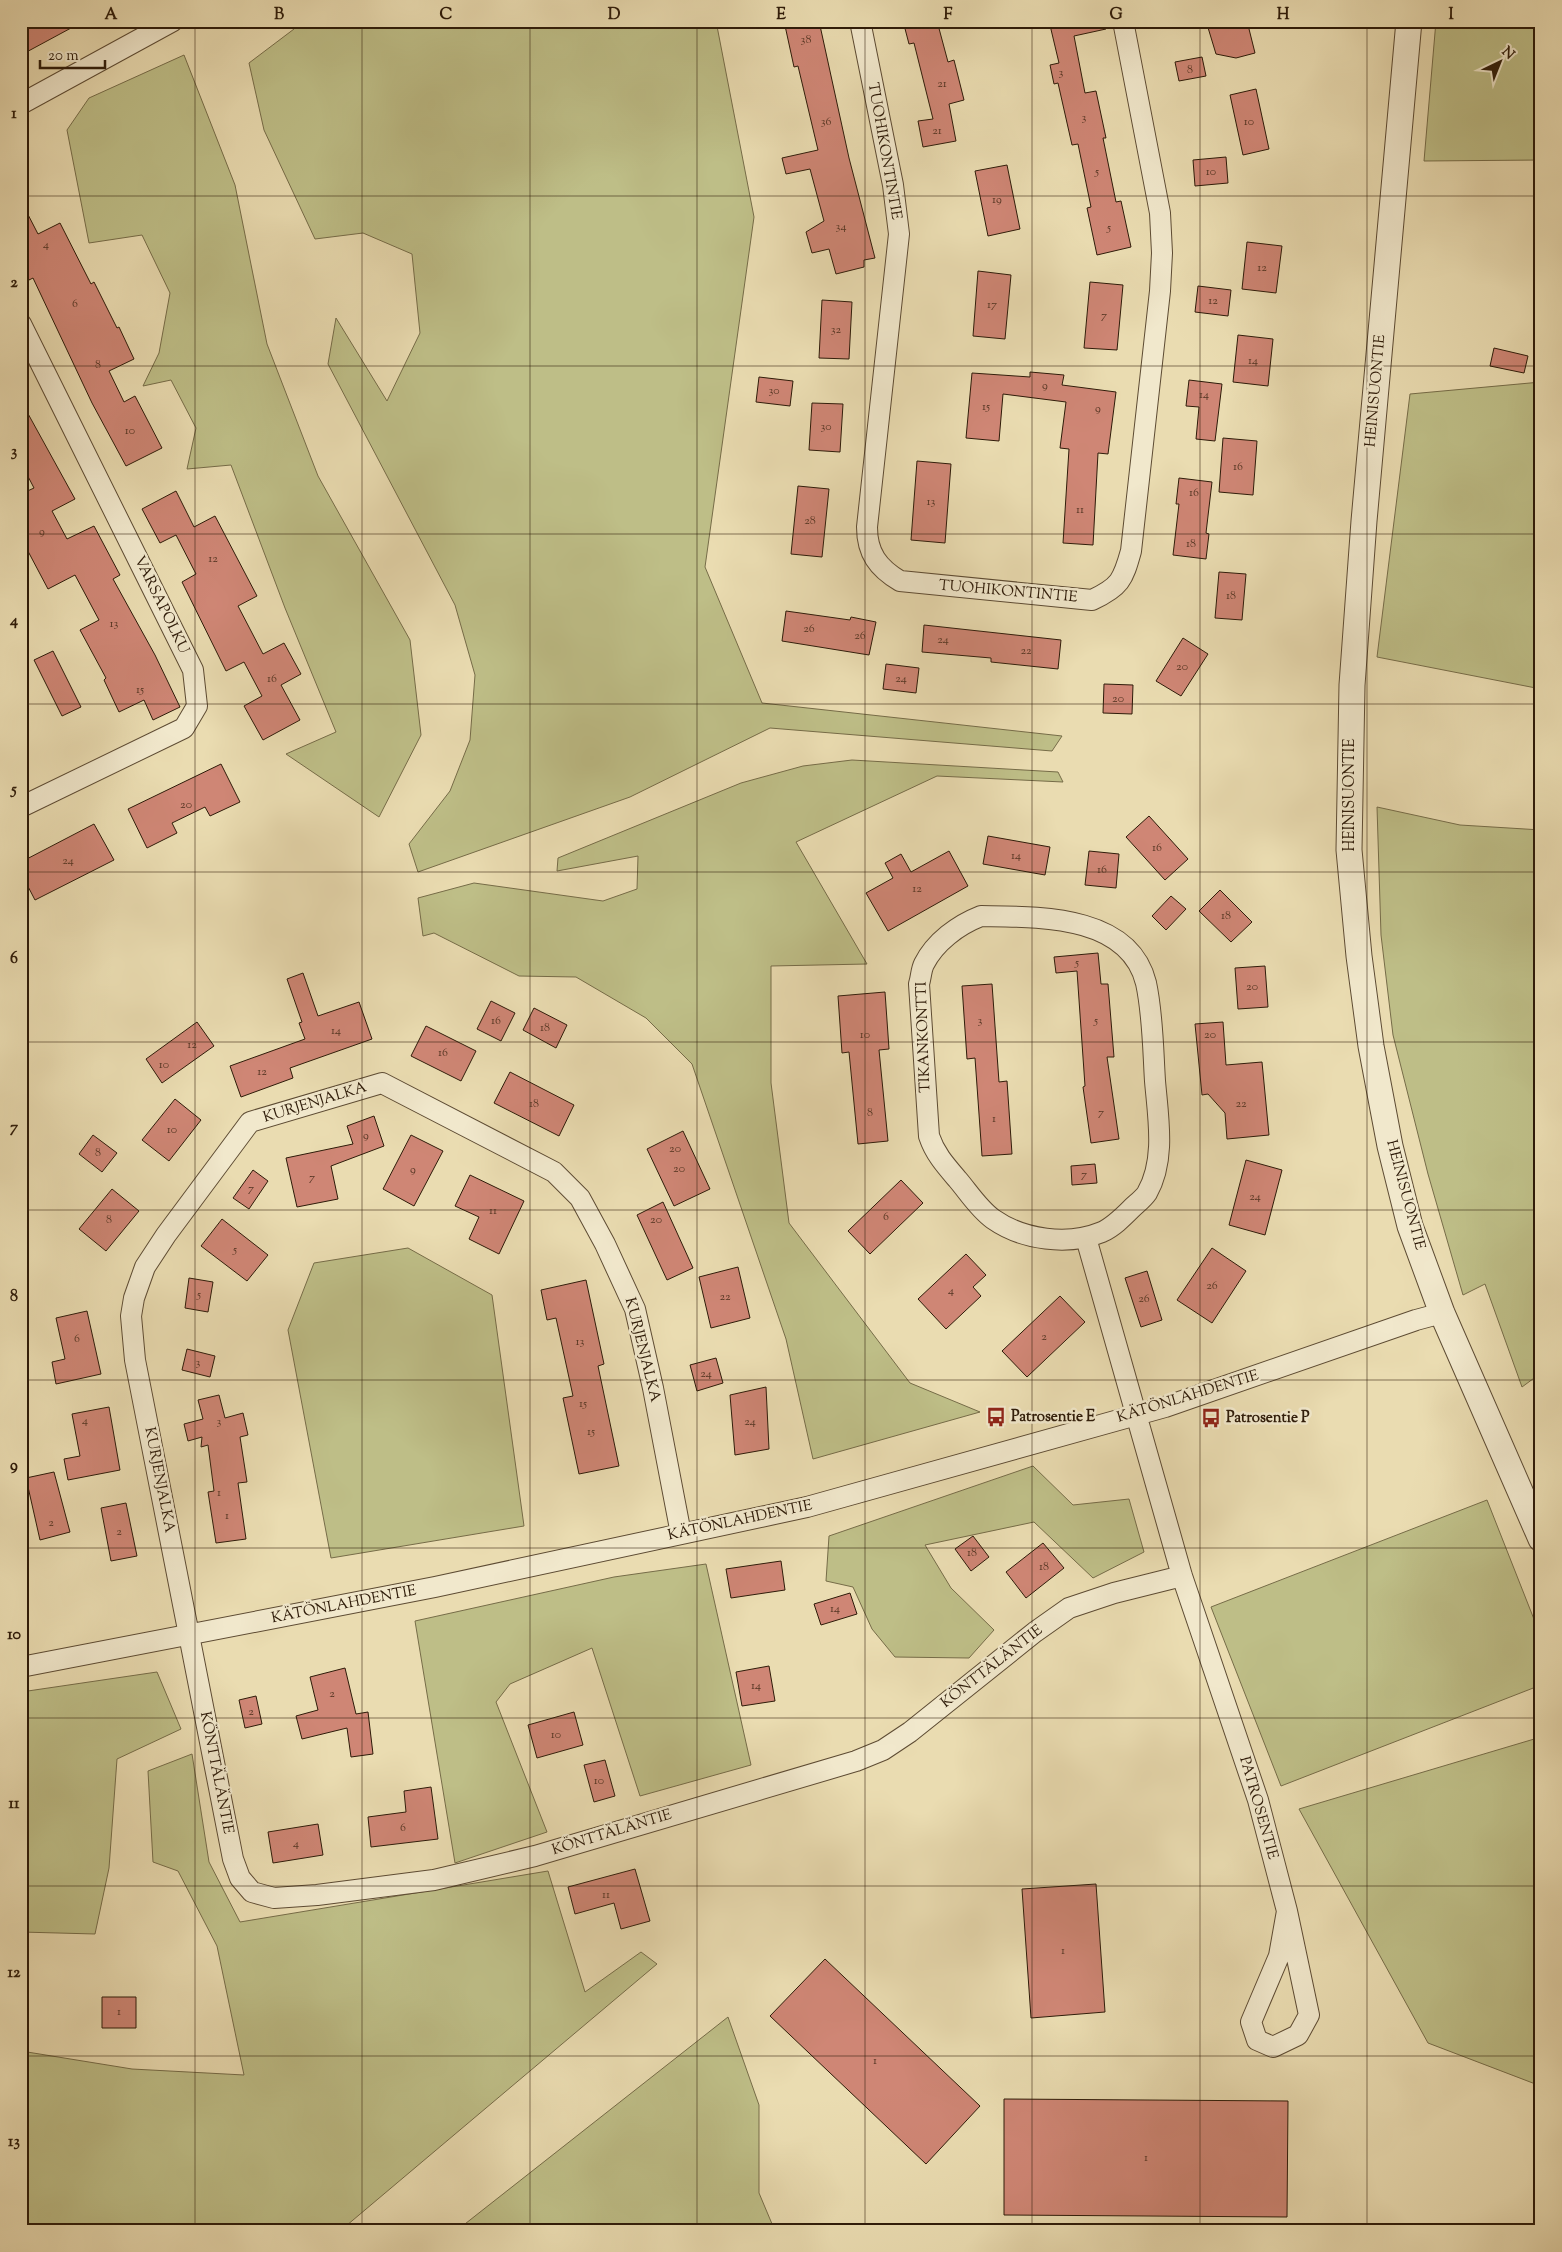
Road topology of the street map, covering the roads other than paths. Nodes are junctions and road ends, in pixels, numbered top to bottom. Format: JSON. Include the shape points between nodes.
{"nodes":[{"id":1,"x":173,"y":21,"type":"edge"},
{"id":2,"x":860,"y":21,"type":"edge"},
{"id":3,"x":1122,"y":21,"type":"edge"},
{"id":4,"x":1409,"y":21,"type":"edge"},
{"id":5,"x":21,"y":104,"type":"edge"},
{"id":6,"x":21,"y":324,"type":"edge"},
{"id":7,"x":21,"y":807,"type":"edge"},
{"id":8,"x":1086,"y":1238,"type":"junction"},
{"id":9,"x":1442,"y":1313,"type":"junction"},
{"id":10,"x":1137,"y":1414,"type":"junction"},
{"id":11,"x":681,"y":1534,"type":"junction"},
{"id":12,"x":1541,"y":1539,"type":"edge"},
{"id":13,"x":1182,"y":1576,"type":"junction"},
{"id":14,"x":190,"y":1636,"type":"junction"},
{"id":15,"x":21,"y":1667,"type":"edge"},
{"id":16,"x":1287,"y":1911,"type":"junction"}],
"edges":[{"from":1,"to":5,"type":"street"},
{"from":2,"to":3,"type":"street","name":"TUOHIKONTINTIE","via":[[894,185],[899,234],[867,543],[886,573],[900,581],[1092,600],[1112,591],[1125,574],[1131,551],[1162,271],[1160,213]]},
{"from":4,"to":9,"type":"street","name":"HEINISUONTIE","via":[[1352,685],[1349,850],[1358,956],[1389,1137],[1410,1226]]},
{"from":6,"to":7,"type":"street","name":"VARSAPOLKU","via":[[193,670],[197,706],[184,728]]},
{"from":8,"to":8,"type":"street","name":"TIKANKONTTI","via":[[1056,1240],[1038,1237],[1014,1231],[992,1218],[934,1150],[929,1136],[919,984],[924,965],[940,943],[952,931],[981,916],[1061,919],[1100,931],[1128,950],[1146,983],[1160,1140],[1154,1177],[1146,1194],[1118,1222]]},
{"from":8,"to":10,"type":"street"},
{"from":9,"to":10,"type":"street","name":"KÄTÖNLAHDENTIE","via":[[1165,1408]]},
{"from":9,"to":12,"type":"street","name":"HEINISUONTIE"},
{"from":10,"to":11,"type":"street","name":"KÄTÖNLAHDENTIE","via":[[807,1507]]},
{"from":10,"to":13,"type":"street","name":"PATROSENTIE"},
{"from":11,"to":14,"type":"street","name":"KÄTÖNLAHDENTIE"},
{"from":11,"to":14,"type":"street","name":"KURJENJALKA","via":[[635,1309],[580,1198],[554,1172],[382,1083],[250,1122],[166,1235],[145,1267],[137,1290],[131,1316],[135,1360]]},
{"from":13,"to":14,"type":"street","name":"KÖNTTÄLÄNTIE","via":[[1069,1608],[910,1732],[884,1750],[856,1761],[535,1856],[444,1878],[274,1898],[252,1892],[240,1878],[233,1860]]},
{"from":13,"to":16,"type":"street","name":"PATROSENTIE","via":[[1258,1800]]},
{"from":14,"to":15,"type":"street","name":"KÄTÖNLAHDENTIE"},
{"from":16,"to":16,"type":"street","name":"PATROSENTIE","via":[[1279,1956],[1251,2022],[1257,2040],[1273,2047],[1298,2035],[1309,2015]]}]}
